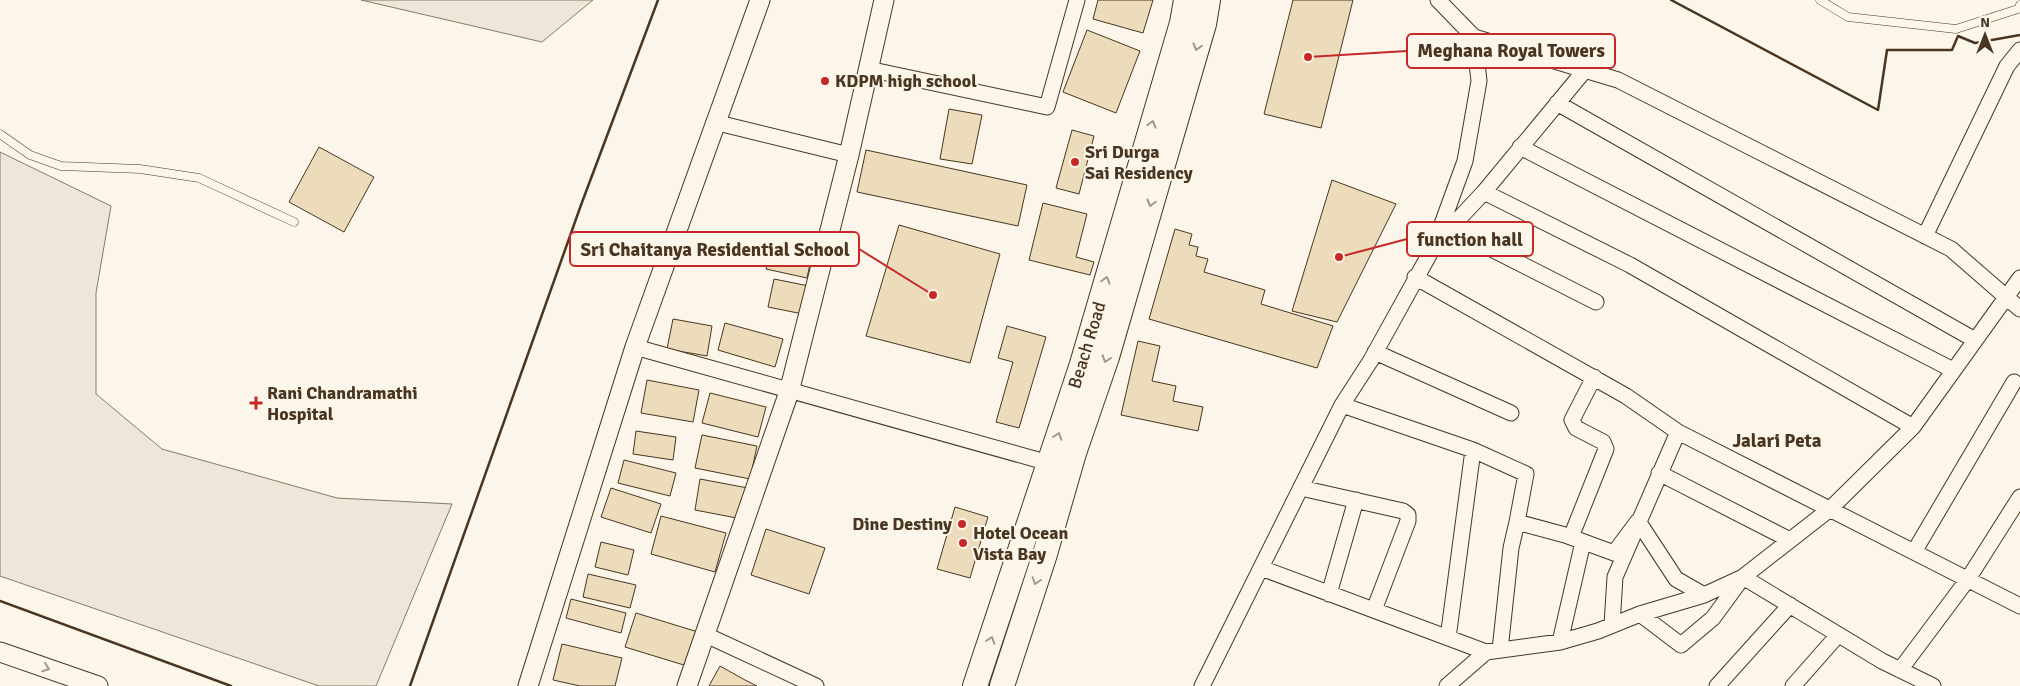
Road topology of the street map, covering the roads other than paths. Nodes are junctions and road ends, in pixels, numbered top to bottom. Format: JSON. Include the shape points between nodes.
{"nodes":[{"id":1,"x":760,"y":0,"type":"edge"},
{"id":2,"x":884,"y":0,"type":"edge"},
{"id":3,"x":1077,"y":0,"type":"edge"},
{"id":4,"x":1186,"y":0,"type":"edge"},
{"id":5,"x":1208,"y":0,"type":"edge"},
{"id":6,"x":1820,"y":0,"type":"edge"},
{"id":7,"x":1441,"y":1,"type":"edge"},
{"id":8,"x":2020,"y":5,"type":"edge"},
{"id":9,"x":1474,"y":37,"type":"junction"},
{"id":10,"x":2020,"y":50,"type":"edge"},
{"id":11,"x":868,"y":69,"type":"junction"},
{"id":12,"x":1585,"y":70,"type":"junction"},
{"id":13,"x":1557,"y":103,"type":"junction"},
{"id":14,"x":714,"y":122,"type":"junction"},
{"id":15,"x":0,"y":134,"type":"edge"},
{"id":16,"x":1520,"y":147,"type":"junction"},
{"id":17,"x":849,"y":156,"type":"junction"},
{"id":18,"x":1484,"y":192,"type":"junction"},
{"id":19,"x":294,"y":222,"type":"dead end"},
{"id":20,"x":1450,"y":228,"type":"junction"},
{"id":21,"x":1925,"y":236,"type":"junction"},
{"id":22,"x":1434,"y":246,"type":"junction"},
{"id":23,"x":1415,"y":277,"type":"junction"},
{"id":24,"x":2020,"y":278,"type":"edge"},
{"id":25,"x":2007,"y":298,"type":"junction"},
{"id":26,"x":1596,"y":302,"type":"dead end"},
{"id":27,"x":2020,"y":309,"type":"edge"},
{"id":28,"x":1975,"y":340,"type":"junction"},
{"id":29,"x":635,"y":347,"type":"junction"},
{"id":30,"x":1375,"y":352,"type":"junction"},
{"id":31,"x":1953,"y":370,"type":"junction"},
{"id":32,"x":1594,"y":377,"type":"junction"},
{"id":33,"x":2014,"y":382,"type":"dead end"},
{"id":34,"x":789,"y":392,"type":"junction"},
{"id":35,"x":1342,"y":406,"type":"junction"},
{"id":36,"x":1511,"y":413,"type":"dead end"},
{"id":37,"x":1913,"y":427,"type":"junction"},
{"id":38,"x":1678,"y":432,"type":"junction"},
{"id":39,"x":1473,"y":450,"type":"junction"},
{"id":40,"x":1049,"y":464,"type":"junction"},
{"id":41,"x":1659,"y":473,"type":"junction"},
{"id":42,"x":1301,"y":488,"type":"junction"},
{"id":43,"x":2020,"y":497,"type":"edge"},
{"id":44,"x":1356,"y":500,"type":"junction"},
{"id":45,"x":1830,"y":509,"type":"junction"},
{"id":46,"x":1638,"y":521,"type":"junction"},
{"id":47,"x":1517,"y":522,"type":"junction"},
{"id":48,"x":1577,"y":539,"type":"junction"},
{"id":49,"x":1790,"y":540,"type":"junction"},
{"id":50,"x":1914,"y":552,"type":"junction"},
{"id":51,"x":1261,"y":568,"type":"junction"},
{"id":52,"x":1743,"y":577,"type":"junction"},
{"id":53,"x":1968,"y":579,"type":"junction"},
{"id":54,"x":1329,"y":594,"type":"junction"},
{"id":55,"x":1704,"y":595,"type":"junction"},
{"id":56,"x":1790,"y":605,"type":"junction"},
{"id":57,"x":2020,"y":606,"type":"edge"},
{"id":58,"x":1374,"y":610,"type":"junction"},
{"id":59,"x":1640,"y":614,"type":"junction"},
{"id":60,"x":1612,"y":625,"type":"junction"},
{"id":61,"x":706,"y":635,"type":"junction"},
{"id":62,"x":1838,"y":635,"type":"junction"},
{"id":63,"x":1448,"y":638,"type":"junction"},
{"id":64,"x":1560,"y":642,"type":"junction"},
{"id":65,"x":1493,"y":651,"type":"junction"},
{"id":66,"x":0,"y":652,"type":"edge"},
{"id":67,"x":1900,"y":670,"type":"junction"},
{"id":68,"x":98,"y":686,"type":"edge"},
{"id":69,"x":528,"y":686,"type":"edge"},
{"id":70,"x":687,"y":686,"type":"edge"},
{"id":71,"x":816,"y":686,"type":"edge"},
{"id":72,"x":975,"y":686,"type":"edge"},
{"id":73,"x":1002,"y":686,"type":"edge"},
{"id":74,"x":1202,"y":686,"type":"edge"},
{"id":75,"x":1447,"y":686,"type":"edge"},
{"id":76,"x":1717,"y":686,"type":"edge"},
{"id":77,"x":1792,"y":686,"type":"edge"},
{"id":78,"x":1933,"y":686,"type":"edge"}],
"edges":[{"from":1,"to":14,"type":"street"},
{"from":2,"to":11,"type":"street"},
{"from":3,"to":11,"type":"street","via":[[1047,107]]},
{"from":40,"to":4,"type":"main road","name":"Beach Road","one_way":true,"via":[[1087,345]]},
{"from":5,"to":73,"type":"main road","name":"Beach Road","one_way":true,"via":[[1204,24],[1107,357]]},
{"from":6,"to":8,"type":"lane","via":[[1848,17],[1956,29],[2018,9]]},
{"from":7,"to":9,"type":"street"},
{"from":9,"to":12,"type":"street"},
{"from":9,"to":22,"type":"street","via":[[1479,81],[1466,161]]},
{"from":10,"to":21,"type":"street","via":[[2007,66]]},
{"from":11,"to":17,"type":"street"},
{"from":12,"to":13,"type":"street"},
{"from":12,"to":21,"type":"street","via":[[1618,80]]},
{"from":13,"to":16,"type":"street"},
{"from":13,"to":28,"type":"street"},
{"from":14,"to":17,"type":"street"},
{"from":14,"to":29,"type":"street"},
{"from":15,"to":19,"type":"lane","via":[[30,156],[61,166],[140,168],[199,178]]},
{"from":16,"to":18,"type":"street"},
{"from":16,"to":31,"type":"street"},
{"from":17,"to":34,"type":"street"},
{"from":18,"to":20,"type":"street"},
{"from":18,"to":37,"type":"street","via":[[1630,265]]},
{"from":20,"to":22,"type":"street"},
{"from":20,"to":26,"type":"street"},
{"from":21,"to":25,"type":"street","via":[[1951,249]]},
{"from":22,"to":23,"type":"street"},
{"from":23,"to":30,"type":"street"},
{"from":23,"to":32,"type":"street"},
{"from":24,"to":25,"type":"street"},
{"from":25,"to":27,"type":"street"},
{"from":25,"to":28,"type":"street"},
{"from":28,"to":31,"type":"street"},
{"from":29,"to":34,"type":"street"},
{"from":29,"to":69,"type":"street"},
{"from":30,"to":35,"type":"street"},
{"from":30,"to":36,"type":"street"},
{"from":31,"to":37,"type":"street"},
{"from":32,"to":38,"type":"street"},
{"from":32,"to":48,"type":"street","via":[[1572,420],[1576,428],[1603,442],[1606,449]]},
{"from":33,"to":50,"type":"street"},
{"from":34,"to":40,"type":"street"},
{"from":34,"to":61,"type":"street"},
{"from":35,"to":39,"type":"street"},
{"from":35,"to":42,"type":"street"},
{"from":37,"to":45,"type":"street"},
{"from":38,"to":41,"type":"street"},
{"from":38,"to":45,"type":"street"},
{"from":39,"to":47,"type":"street","via":[[1526,474]]},
{"from":39,"to":63,"type":"street"},
{"from":72,"to":40,"type":"main road","name":"Beach Road","one_way":true},
{"from":41,"to":46,"type":"street"},
{"from":41,"to":49,"type":"street"},
{"from":42,"to":44,"type":"street"},
{"from":42,"to":51,"type":"street"},
{"from":43,"to":53,"type":"street"},
{"from":44,"to":54,"type":"street"},
{"from":44,"to":58,"type":"street","via":[[1408,515]]},
{"from":45,"to":49,"type":"street"},
{"from":45,"to":50,"type":"street"},
{"from":46,"to":48,"type":"street","via":[[1614,553]]},
{"from":46,"to":55,"type":"street","via":[[1676,579]]},
{"from":46,"to":60,"type":"street","via":[[1615,577]]},
{"from":47,"to":48,"type":"street"},
{"from":47,"to":65,"type":"street"},
{"from":48,"to":64,"type":"street"},
{"from":49,"to":52,"type":"street"},
{"from":50,"to":53,"type":"street"},
{"from":51,"to":54,"type":"street"},
{"from":51,"to":74,"type":"street"},
{"from":52,"to":55,"type":"street"},
{"from":52,"to":56,"type":"street"},
{"from":52,"to":59,"type":"street","via":[[1713,618],[1681,645]]},
{"from":53,"to":57,"type":"street"},
{"from":53,"to":67,"type":"street"},
{"from":54,"to":58,"type":"street"},
{"from":55,"to":59,"type":"street"},
{"from":56,"to":62,"type":"street"},
{"from":56,"to":76,"type":"street"},
{"from":58,"to":63,"type":"street"},
{"from":59,"to":60,"type":"street"},
{"from":60,"to":64,"type":"street"},
{"from":61,"to":70,"type":"street"},
{"from":61,"to":71,"type":"street"},
{"from":62,"to":67,"type":"street"},
{"from":62,"to":77,"type":"street"},
{"from":63,"to":65,"type":"street"},
{"from":64,"to":65,"type":"street"},
{"from":65,"to":75,"type":"street"},
{"from":66,"to":68,"type":"street","one_way":true},
{"from":67,"to":78,"type":"street"}]}
